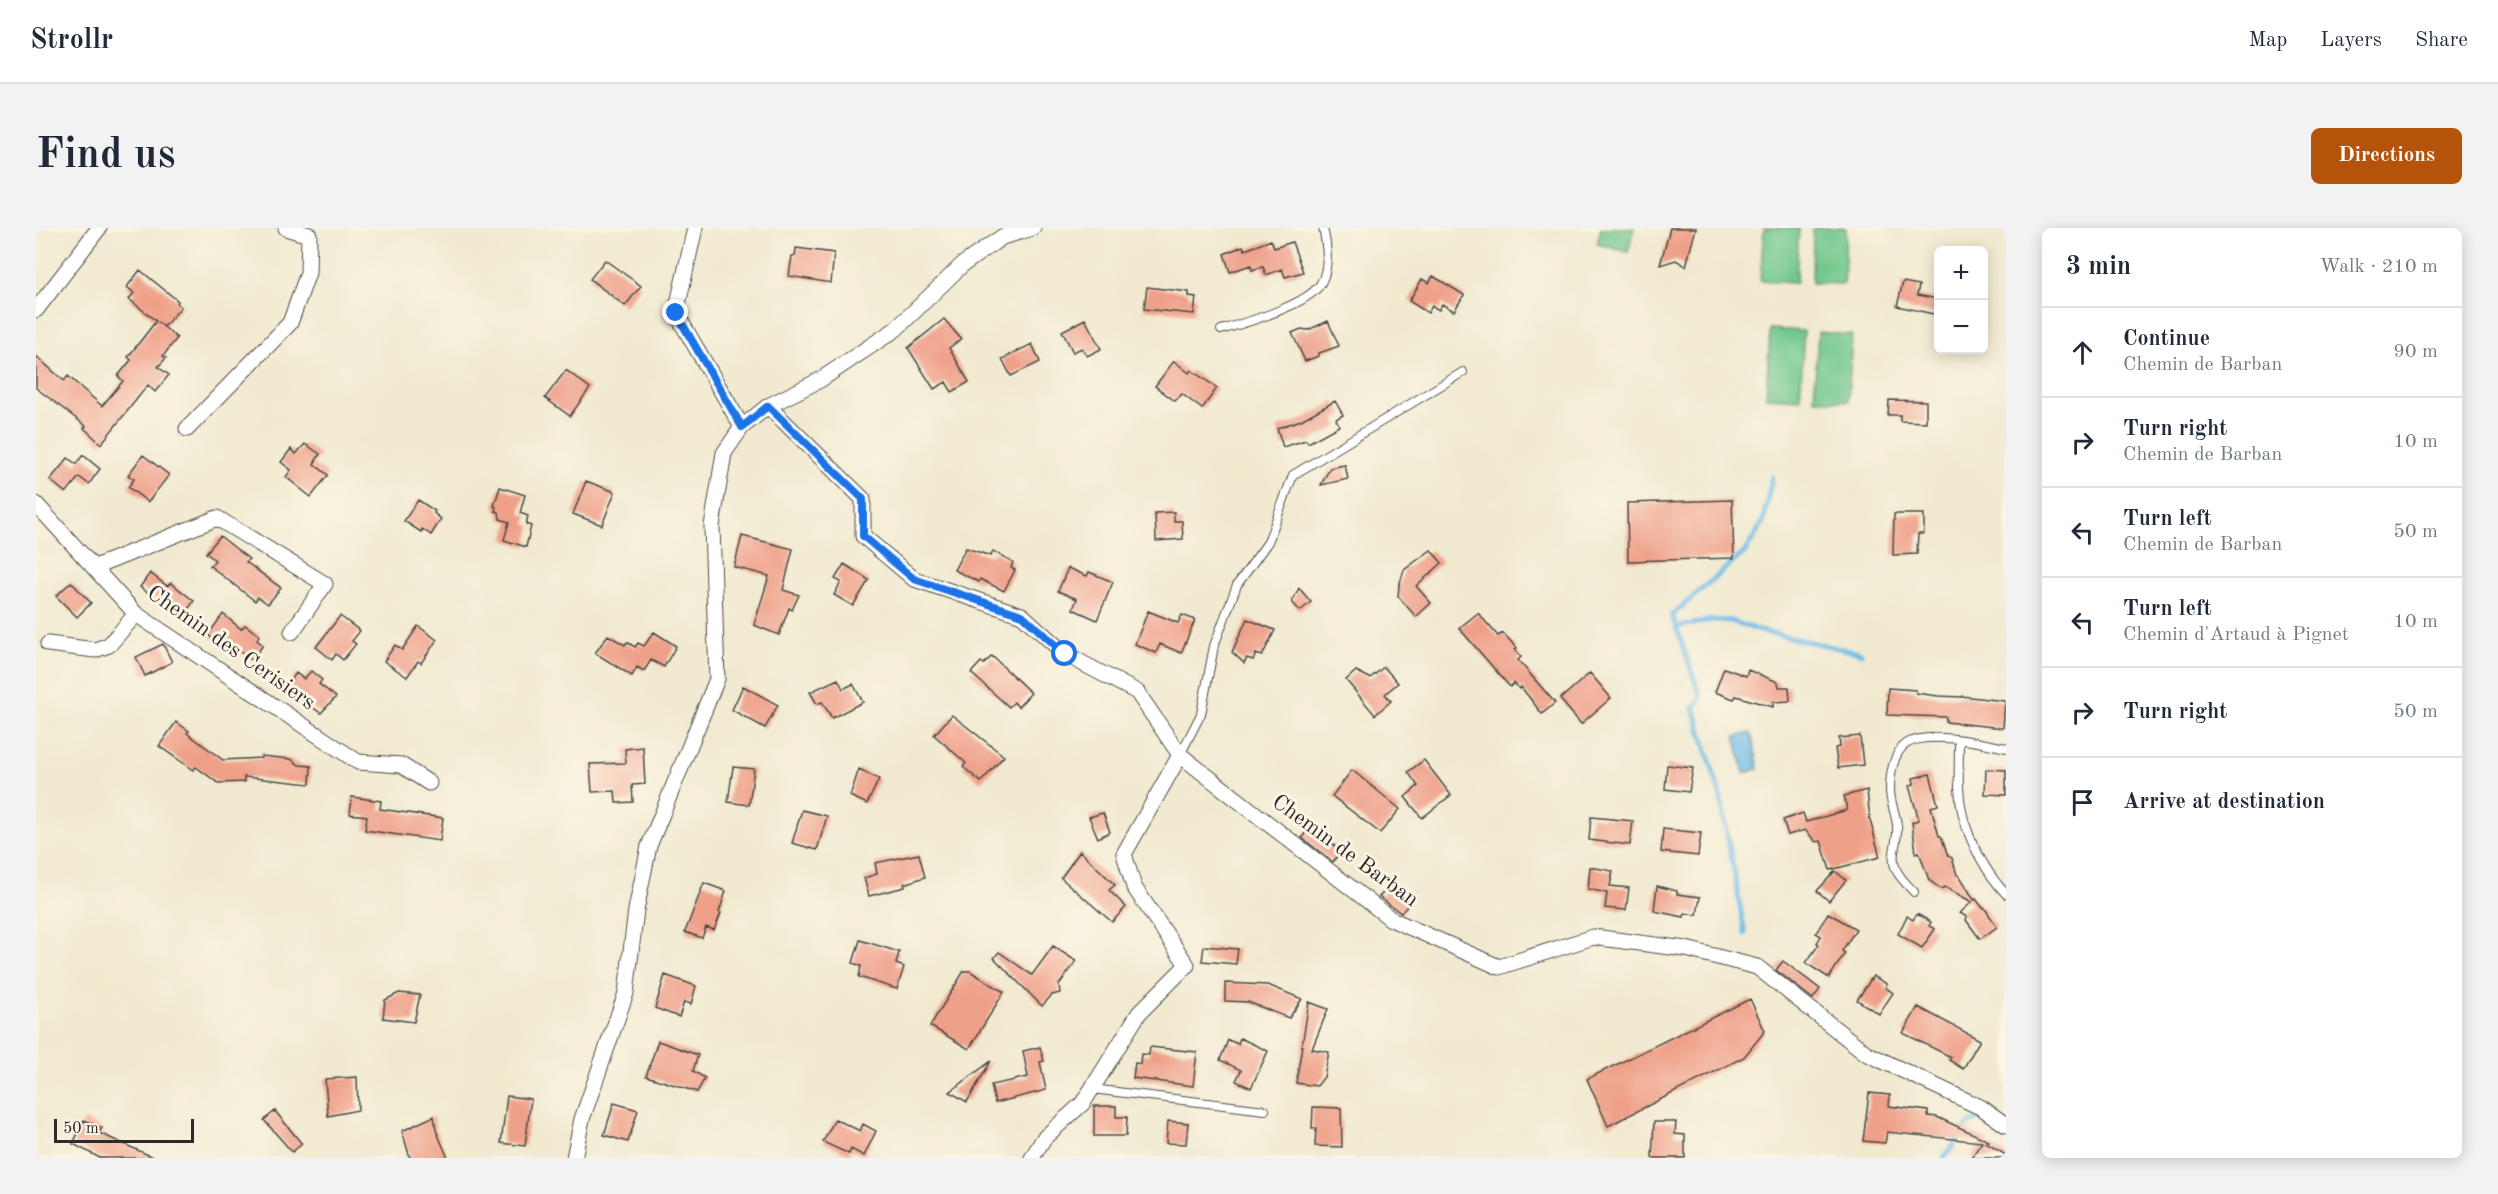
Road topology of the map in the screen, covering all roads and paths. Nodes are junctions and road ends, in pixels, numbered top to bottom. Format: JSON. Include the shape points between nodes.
{"nodes":[{"id":1,"x":99,"y":228,"type":"edge"},
{"id":2,"x":286,"y":228,"type":"edge"},
{"id":3,"x":695,"y":228,"type":"edge"},
{"id":4,"x":1033,"y":228,"type":"edge"},
{"id":5,"x":1323,"y":228,"type":"edge"},
{"id":6,"x":36,"y":310,"type":"edge"},
{"id":7,"x":1221,"y":330,"type":"dead end"},
{"id":8,"x":1463,"y":372,"type":"dead end"},
{"id":9,"x":768,"y":406,"type":"junction"},
{"id":10,"x":742,"y":427,"type":"junction"},
{"id":11,"x":187,"y":429,"type":"dead end"},
{"id":12,"x":36,"y":504,"type":"edge"},
{"id":13,"x":94,"y":567,"type":"junction"},
{"id":14,"x":136,"y":614,"type":"junction"},
{"id":15,"x":292,"y":632,"type":"dead end"},
{"id":16,"x":48,"y":644,"type":"dead end"},
{"id":17,"x":1959,"y":740,"type":"junction"},
{"id":18,"x":2006,"y":748,"type":"edge"},
{"id":19,"x":1180,"y":755,"type":"junction"},
{"id":20,"x":429,"y":783,"type":"dead end"},
{"id":21,"x":1914,"y":892,"type":"dead end"},
{"id":22,"x":2006,"y":894,"type":"edge"},
{"id":23,"x":1092,"y":1089,"type":"junction"},
{"id":24,"x":1265,"y":1110,"type":"dead end"},
{"id":25,"x":2006,"y":1125,"type":"edge"},
{"id":26,"x":574,"y":1158,"type":"edge"},
{"id":27,"x":1032,"y":1158,"type":"edge"}],
"edges":[{"from":1,"to":6,"type":"street"},
{"from":2,"to":11,"type":"street","via":[[309,235],[308,273],[290,323]]},
{"from":3,"to":10,"type":"street","via":[[676,313]]},
{"from":4,"to":9,"type":"street","via":[[1002,237],[962,265],[896,329],[820,380]]},
{"from":5,"to":7,"type":"lane","via":[[1327,268],[1320,285],[1296,303],[1263,318]]},
{"from":8,"to":19,"type":"lane","via":[[1293,475],[1268,542],[1237,585],[1214,646],[1201,714]]},
{"from":9,"to":10,"type":"street"},
{"from":9,"to":19,"type":"street","name":"Chemin de Barban","via":[[863,499],[863,536],[871,543],[914,579],[1022,615],[1065,654],[1137,692]]},
{"from":10,"to":26,"type":"street","via":[[723,453],[712,526],[717,679],[649,846],[626,993],[582,1119]]},
{"from":12,"to":13,"type":"street","name":"Chemin des Cerisiers"},
{"from":13,"to":14,"type":"street","name":"Chemin des Cerisiers"},
{"from":13,"to":15,"type":"street","via":[[218,518],[325,584]]},
{"from":14,"to":16,"type":"street","via":[[109,645],[95,650]]},
{"from":14,"to":20,"type":"street","name":"Chemin des Cerisiers","via":[[358,762],[402,765]]},
{"from":17,"to":18,"type":"lane"},
{"from":17,"to":21,"type":"lane","via":[[1921,739],[1906,744],[1891,774],[1892,811],[1897,822],[1894,866]]},
{"from":17,"to":22,"type":"lane","via":[[1963,816],[1993,881]]},
{"from":19,"to":23,"type":"street","via":[[1125,854],[1134,887],[1187,965],[1139,1013]]},
{"from":19,"to":25,"type":"street","name":"Chemin de Barban","via":[[1402,924],[1499,967],[1593,937],[1686,949],[1757,967],[1866,1053],[1982,1108]]},
{"from":23,"to":24,"type":"lane"},
{"from":23,"to":27,"type":"street","via":[[1083,1103],[1044,1138]]}]}
